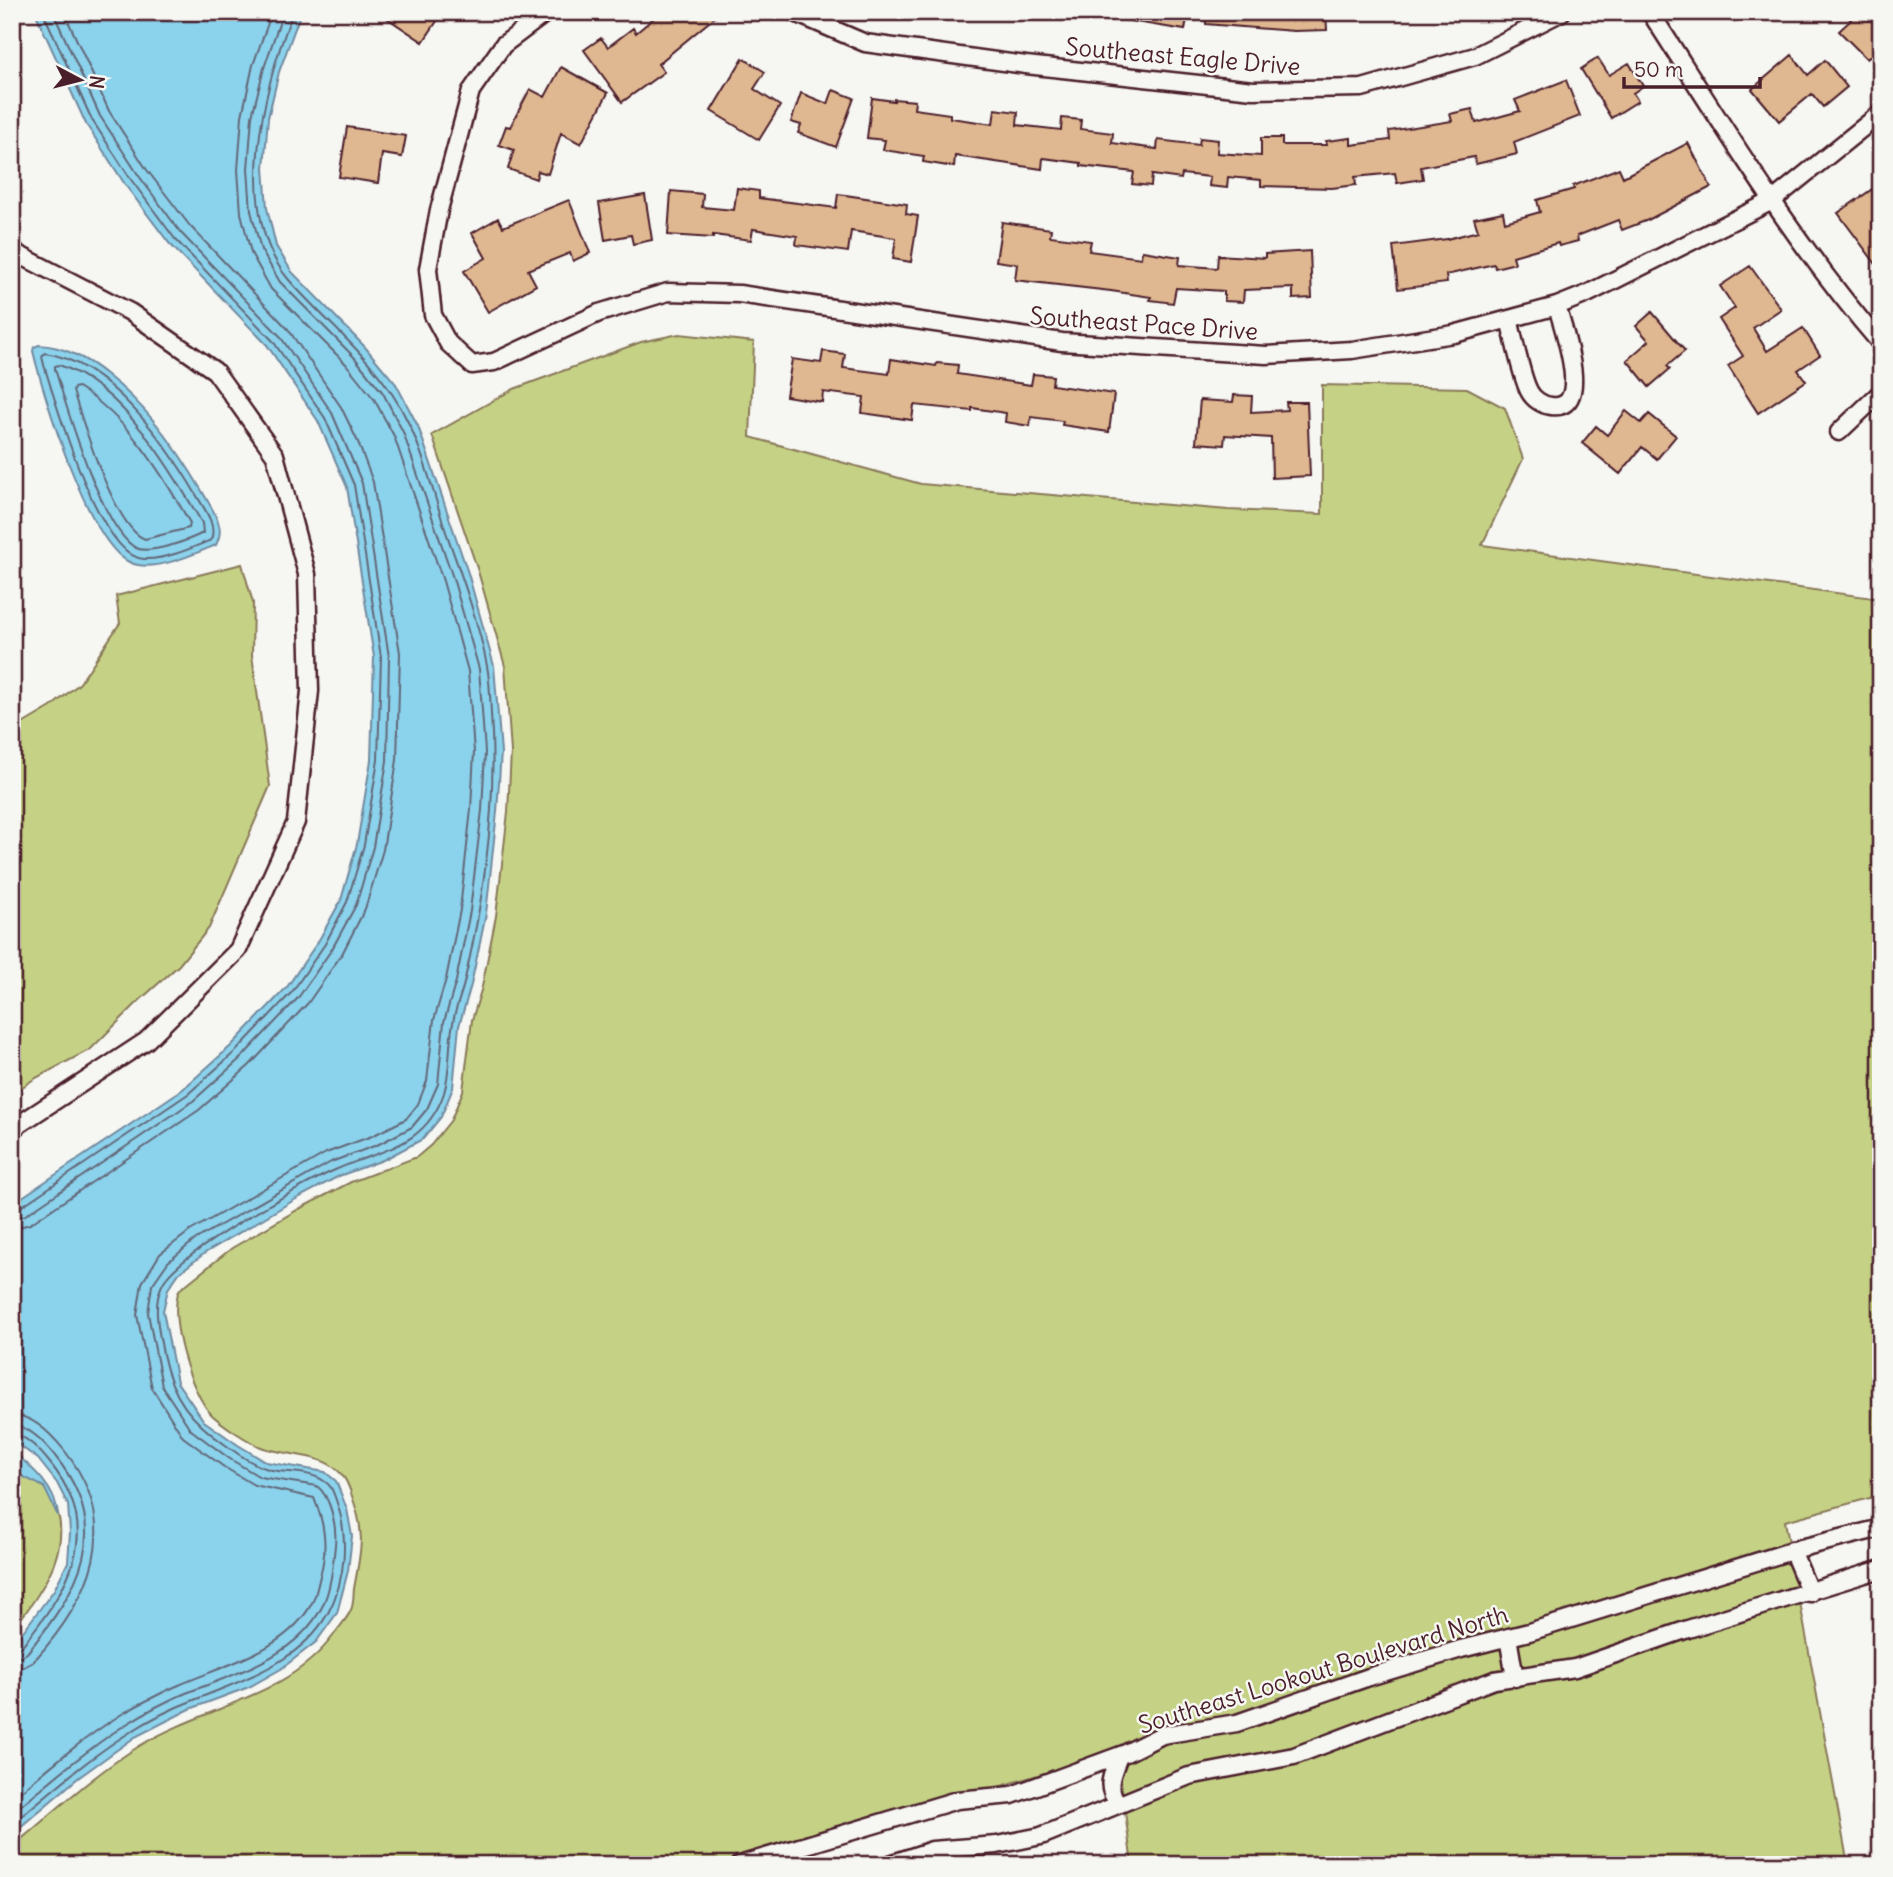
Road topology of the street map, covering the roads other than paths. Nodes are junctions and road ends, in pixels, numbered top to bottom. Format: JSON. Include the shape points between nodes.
{"nodes":[{"id":1,"x":547,"y":12,"type":"edge"},
{"id":2,"x":793,"y":12,"type":"edge"},
{"id":3,"x":1562,"y":12,"type":"edge"},
{"id":4,"x":1650,"y":12,"type":"edge"},
{"id":5,"x":1881,"y":113,"type":"edge"},
{"id":6,"x":1772,"y":201,"type":"junction"},
{"id":7,"x":12,"y":251,"type":"edge"},
{"id":8,"x":1557,"y":306,"type":"junction"},
{"id":9,"x":1509,"y":319,"type":"junction"},
{"id":10,"x":1881,"y":344,"type":"edge"},
{"id":11,"x":1881,"y":392,"type":"edge"},
{"id":12,"x":1839,"y":432,"type":"dead end"},
{"id":13,"x":12,"y":1129,"type":"edge"},
{"id":14,"x":1881,"y":1528,"type":"edge"},
{"id":15,"x":1792,"y":1550,"type":"junction"},
{"id":16,"x":1881,"y":1569,"type":"edge"},
{"id":17,"x":1810,"y":1593,"type":"junction"},
{"id":18,"x":1508,"y":1637,"type":"junction"},
{"id":19,"x":1515,"y":1678,"type":"junction"},
{"id":20,"x":1119,"y":1756,"type":"junction"},
{"id":21,"x":1119,"y":1804,"type":"junction"},
{"id":22,"x":738,"y":1865,"type":"edge"},
{"id":23,"x":887,"y":1865,"type":"edge"}],
"edges":[{"from":1,"to":9,"type":"street","name":"Southeast Pace Drive","via":[[503,45],[471,91],[439,210],[428,269],[433,315],[448,343],[472,365],[494,362],[599,313],[668,292],[739,294],[1062,342],[1266,355],[1352,350],[1454,334]]},
{"from":2,"to":3,"type":"street","name":"Southeast Eagle Drive","via":[[865,43],[1254,90],[1362,89],[1475,56]]},
{"from":4,"to":6,"type":"street"},
{"from":5,"to":6,"type":"street","name":"Southeast Pace Drive"},
{"from":6,"to":8,"type":"street","name":"Southeast Pace Drive"},
{"from":6,"to":10,"type":"street","via":[[1840,297]]},
{"from":7,"to":13,"type":"street","via":[[130,312],[215,370],[275,455],[307,574],[310,691],[296,822],[238,950],[146,1041]]},
{"from":8,"to":9,"type":"street","name":"Southeast Pace Drive"},
{"from":8,"to":9,"type":"street","via":[[1574,388],[1566,404],[1559,407],[1544,405],[1529,391]]},
{"from":11,"to":12,"type":"street"},
{"from":14,"to":15,"type":"street","name":"Southeast Lookout Boulevard North"},
{"from":15,"to":17,"type":"street"},
{"from":15,"to":18,"type":"street","name":"Southeast Lookout Boulevard North"},
{"from":16,"to":17,"type":"street"},
{"from":17,"to":19,"type":"street","via":[[1575,1668]]},
{"from":18,"to":19,"type":"street"},
{"from":18,"to":20,"type":"street","name":"Southeast Lookout Boulevard North","via":[[1369,1677],[1237,1723],[1162,1735]]},
{"from":19,"to":21,"type":"street","via":[[1494,1680],[1294,1756],[1189,1776]]},
{"from":20,"to":21,"type":"street","via":[[1110,1779],[1112,1796]]},
{"from":20,"to":22,"type":"street","name":"Southeast Lookout Boulevard North","via":[[1012,1795],[957,1800]]},
{"from":21,"to":23,"type":"street","via":[[1041,1836],[932,1850]]}]}
